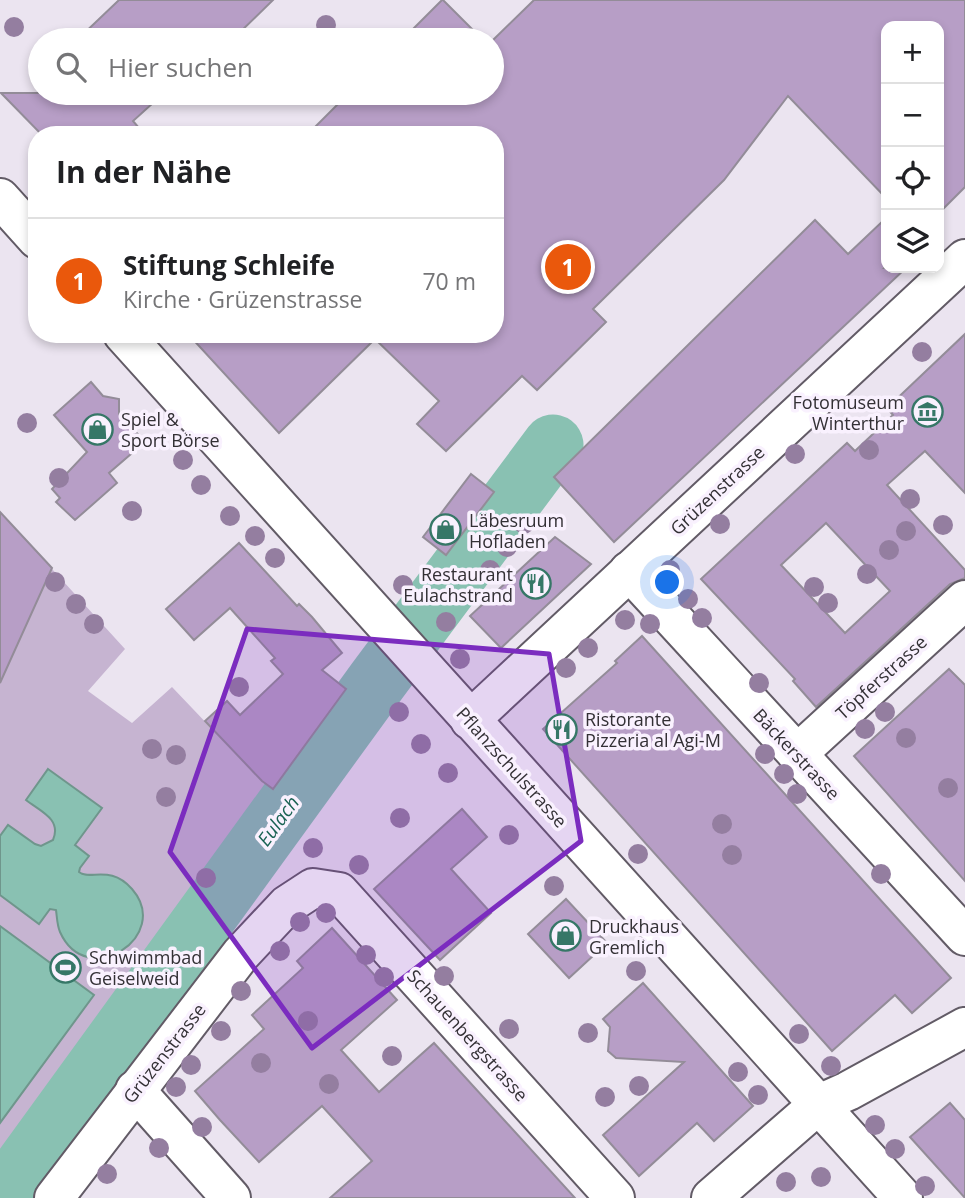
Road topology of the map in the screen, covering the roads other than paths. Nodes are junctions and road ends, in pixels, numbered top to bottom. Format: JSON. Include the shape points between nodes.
{"nodes":[{"id":1,"x":0,"y":198,"type":"edge"},
{"id":2,"x":28,"y":229,"type":"edge"},
{"id":3,"x":965,"y":259,"type":"edge"},
{"id":4,"x":131,"y":343,"type":"edge"},
{"id":5,"x":629,"y":571,"type":"junction"},
{"id":6,"x":965,"y":600,"type":"edge"},
{"id":7,"x":470,"y":720,"type":"junction"},
{"id":8,"x":797,"y":754,"type":"junction"},
{"id":9,"x":313,"y":888,"type":"joint"},
{"id":10,"x":965,"y":936,"type":"edge"},
{"id":11,"x":965,"y":1027,"type":"edge"},
{"id":12,"x":135,"y":1090,"type":"junction"},
{"id":13,"x":819,"y":1104,"type":"junction"},
{"id":14,"x":54,"y":1198,"type":"edge"},
{"id":15,"x":231,"y":1198,"type":"edge"},
{"id":16,"x":614,"y":1198,"type":"edge"},
{"id":17,"x":711,"y":1198,"type":"edge"},
{"id":18,"x":903,"y":1198,"type":"edge"}],
"edges":[{"from":1,"to":2,"type":"street"},
{"from":3,"to":5,"type":"street","name":"Grüzenstrasse"},
{"from":4,"to":7,"type":"street","name":"Pflanzschulstrasse"},
{"from":5,"to":7,"type":"street","name":"Grüzenstrasse"},
{"from":5,"to":8,"type":"street","name":"Bäckerstrasse"},
{"from":6,"to":8,"type":"street","name":"Töpferstrasse"},
{"from":7,"to":13,"type":"street","name":"Pflanzschulstrasse"},
{"from":8,"to":10,"type":"street","name":"Bäckerstrasse"},
{"from":9,"to":12,"type":"street","name":"Grüzenstrasse","via":[[287,905],[241,954]]},
{"from":9,"to":16,"type":"street","name":"Schauenbergstrasse","via":[[339,892]]},
{"from":11,"to":13,"type":"street"},
{"from":12,"to":14,"type":"street","name":"Grüzenstrasse"},
{"from":12,"to":15,"type":"street"},
{"from":13,"to":17,"type":"street"},
{"from":13,"to":18,"type":"street","name":"Pflanzschulstrasse"}]}
